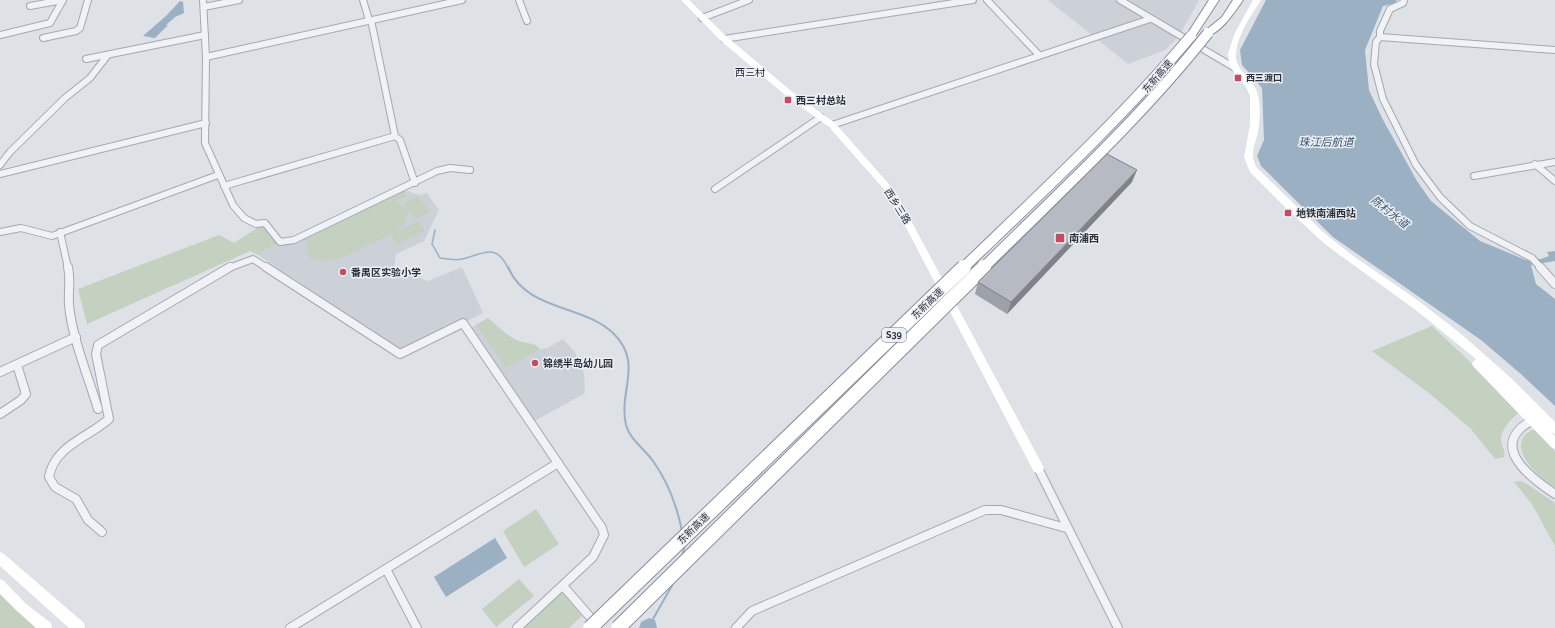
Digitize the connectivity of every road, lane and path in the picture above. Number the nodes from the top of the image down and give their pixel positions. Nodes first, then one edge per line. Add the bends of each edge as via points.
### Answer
1 (63, 0) edge
2 (88, 0) edge
3 (239, 0) edge
4 (363, 0) edge
5 (428, 0) edge
6 (462, 0) edge
7 (519, 0) edge
8 (685, 0) edge
9 (731, 0) edge
10 (749, 0) edge
11 (973, 0) edge
12 (987, 0) edge
13 (1120, 0) edge
14 (1206, 0) edge
15 (1214, 0) edge
16 (1227, 0) edge
17 (1238, 0) edge
18 (1257, 0) edge
19 (1404, 0) edge
20 (204, 3) edge
21 (736, 4) junction
22 (30, 6) dead end
23 (430, 7) junction
24 (702, 18) junction
25 (1150, 19) junction
26 (370, 20) junction
27 (527, 21) dead end
28 (1208, 33) junction
29 (0, 35) edge
30 (205, 35) junction
31 (1191, 36) junction
32 (1380, 37) junction
33 (43, 38) dead end
34 (724, 39) junction
35 (1555, 50) edge
36 (1039, 55) junction
37 (107, 56) junction
38 (206, 57) junction
39 (86, 59) dead end
40 (1235, 68) junction
41 (822, 117) junction
42 (206, 123) junction
43 (832, 125) junction
44 (395, 136) junction
45 (1555, 162) edge
46 (1535, 164) junction
47 (0, 165) edge
48 (470, 170) dead end
49 (0, 174) edge
50 (218, 174) junction
51 (1474, 176) dead end
52 (1555, 181) edge
53 (415, 183) junction
54 (224, 186) junction
55 (714, 189) dead end
56 (0, 232) edge
57 (60, 232) junction
58 (1555, 284) edge
59 (1420, 307) junction
60 (76, 337) junction
61 (17, 365) junction
62 (0, 372) edge
63 (98, 409) dead end
64 (0, 414) edge
65 (1533, 420) junction
66 (1555, 429) edge
67 (1555, 444) edge
68 (558, 463) junction
69 (1038, 468) joint
70 (1555, 494) edge
71 (1066, 528) junction
72 (102, 532) dead end
73 (0, 558) edge
74 (386, 569) junction
75 (0, 585) edge
76 (563, 586) junction
77 (46, 628) edge
78 (79, 628) edge
79 (290, 628) edge
80 (417, 628) edge
81 (517, 628) edge
82 (590, 628) edge
83 (600, 628) edge
84 (618, 628) edge
85 (736, 628) edge
86 (1118, 628) edge

1 - 22 street
1 - 29 street via 57,6 50,23
2 - 33 street via 80,28
3 - 20 street
4 - 26 street
5 - 23 street
6 - 23 street
7 - 27 street
8 - 24 street, 西乡三路
9 - 21 street
10 - 21 street
11 - 34 street
12 - 36 street
13 - 25 street
14 - 31 highway
15 - 31 highway, 东新高速 / S39
16 - 28 highway, 东新高速 / S39
17 - 28 highway via 1224,19
18 - 40 street via 1233,46
19 - 32 street via 1390,9 1380,31
20 - 30 street
21 - 24 street
23 - 26 street
24 - 34 street, 西乡三路
25 - 36 street
25 - 40 street
26 - 38 street
26 - 44 street
28 - 84 highway, 东新高速 / S39, bridge via 1179,70 1109,144
30 - 37 street
30 - 38 street
31 - 82 highway, 东新高速 / S39, bridge via 1144,92 1097,139
32 - 35 street
32 - 58 street via 1376,42 1374,64 1378,87 1416,165 1440,197 1470,226 1532,258
34 - 41 street, 西乡三路
36 - 43 street
37 - 39 street
37 - 47 street via 90,78 39,123
38 - 42 street
40 - 59 street via 1254,94 1254,129 1248,155 1254,171 1324,238
41 - 43 street, 西乡三路
41 - 55 street
42 - 49 street
42 - 50 street via 205,142
43 - 69 street, 西乡三路 via 892,193
44 - 53 street via 400,140
44 - 54 street
45 - 46 street
46 - 51 street
46 - 52 street
48 - 53 street via 450,168 437,171
50 - 54 street
50 - 57 street
53 - 54 street via 294,240 280,242 265,223 256,224 244,218 233,205
56 - 57 street via 21,228 52,236
57 - 60 street via 71,280 69,304
59 - 65 street
59 - 66 street via 1487,364
60 - 61 street
60 - 63 street
61 - 62 street
61 - 64 street via 26,394
65 - 67 street
65 - 70 street via 1514,434 1511,441 1513,453 1527,475
68 - 72 street via 462,324 400,354 258,261 249,260 234,265 98,345 96,354 109,419 63,450 55,460 50,477 54,486 73,496 88,520
68 - 74 street
68 - 76 street via 602,528 604,535 593,557
69 - 71 street
71 - 85 street via 1001,510 985,510 752,611
71 - 86 street
73 - 78 street
74 - 79 street
74 - 80 street
75 - 77 street
76 - 81 street
76 - 83 street

